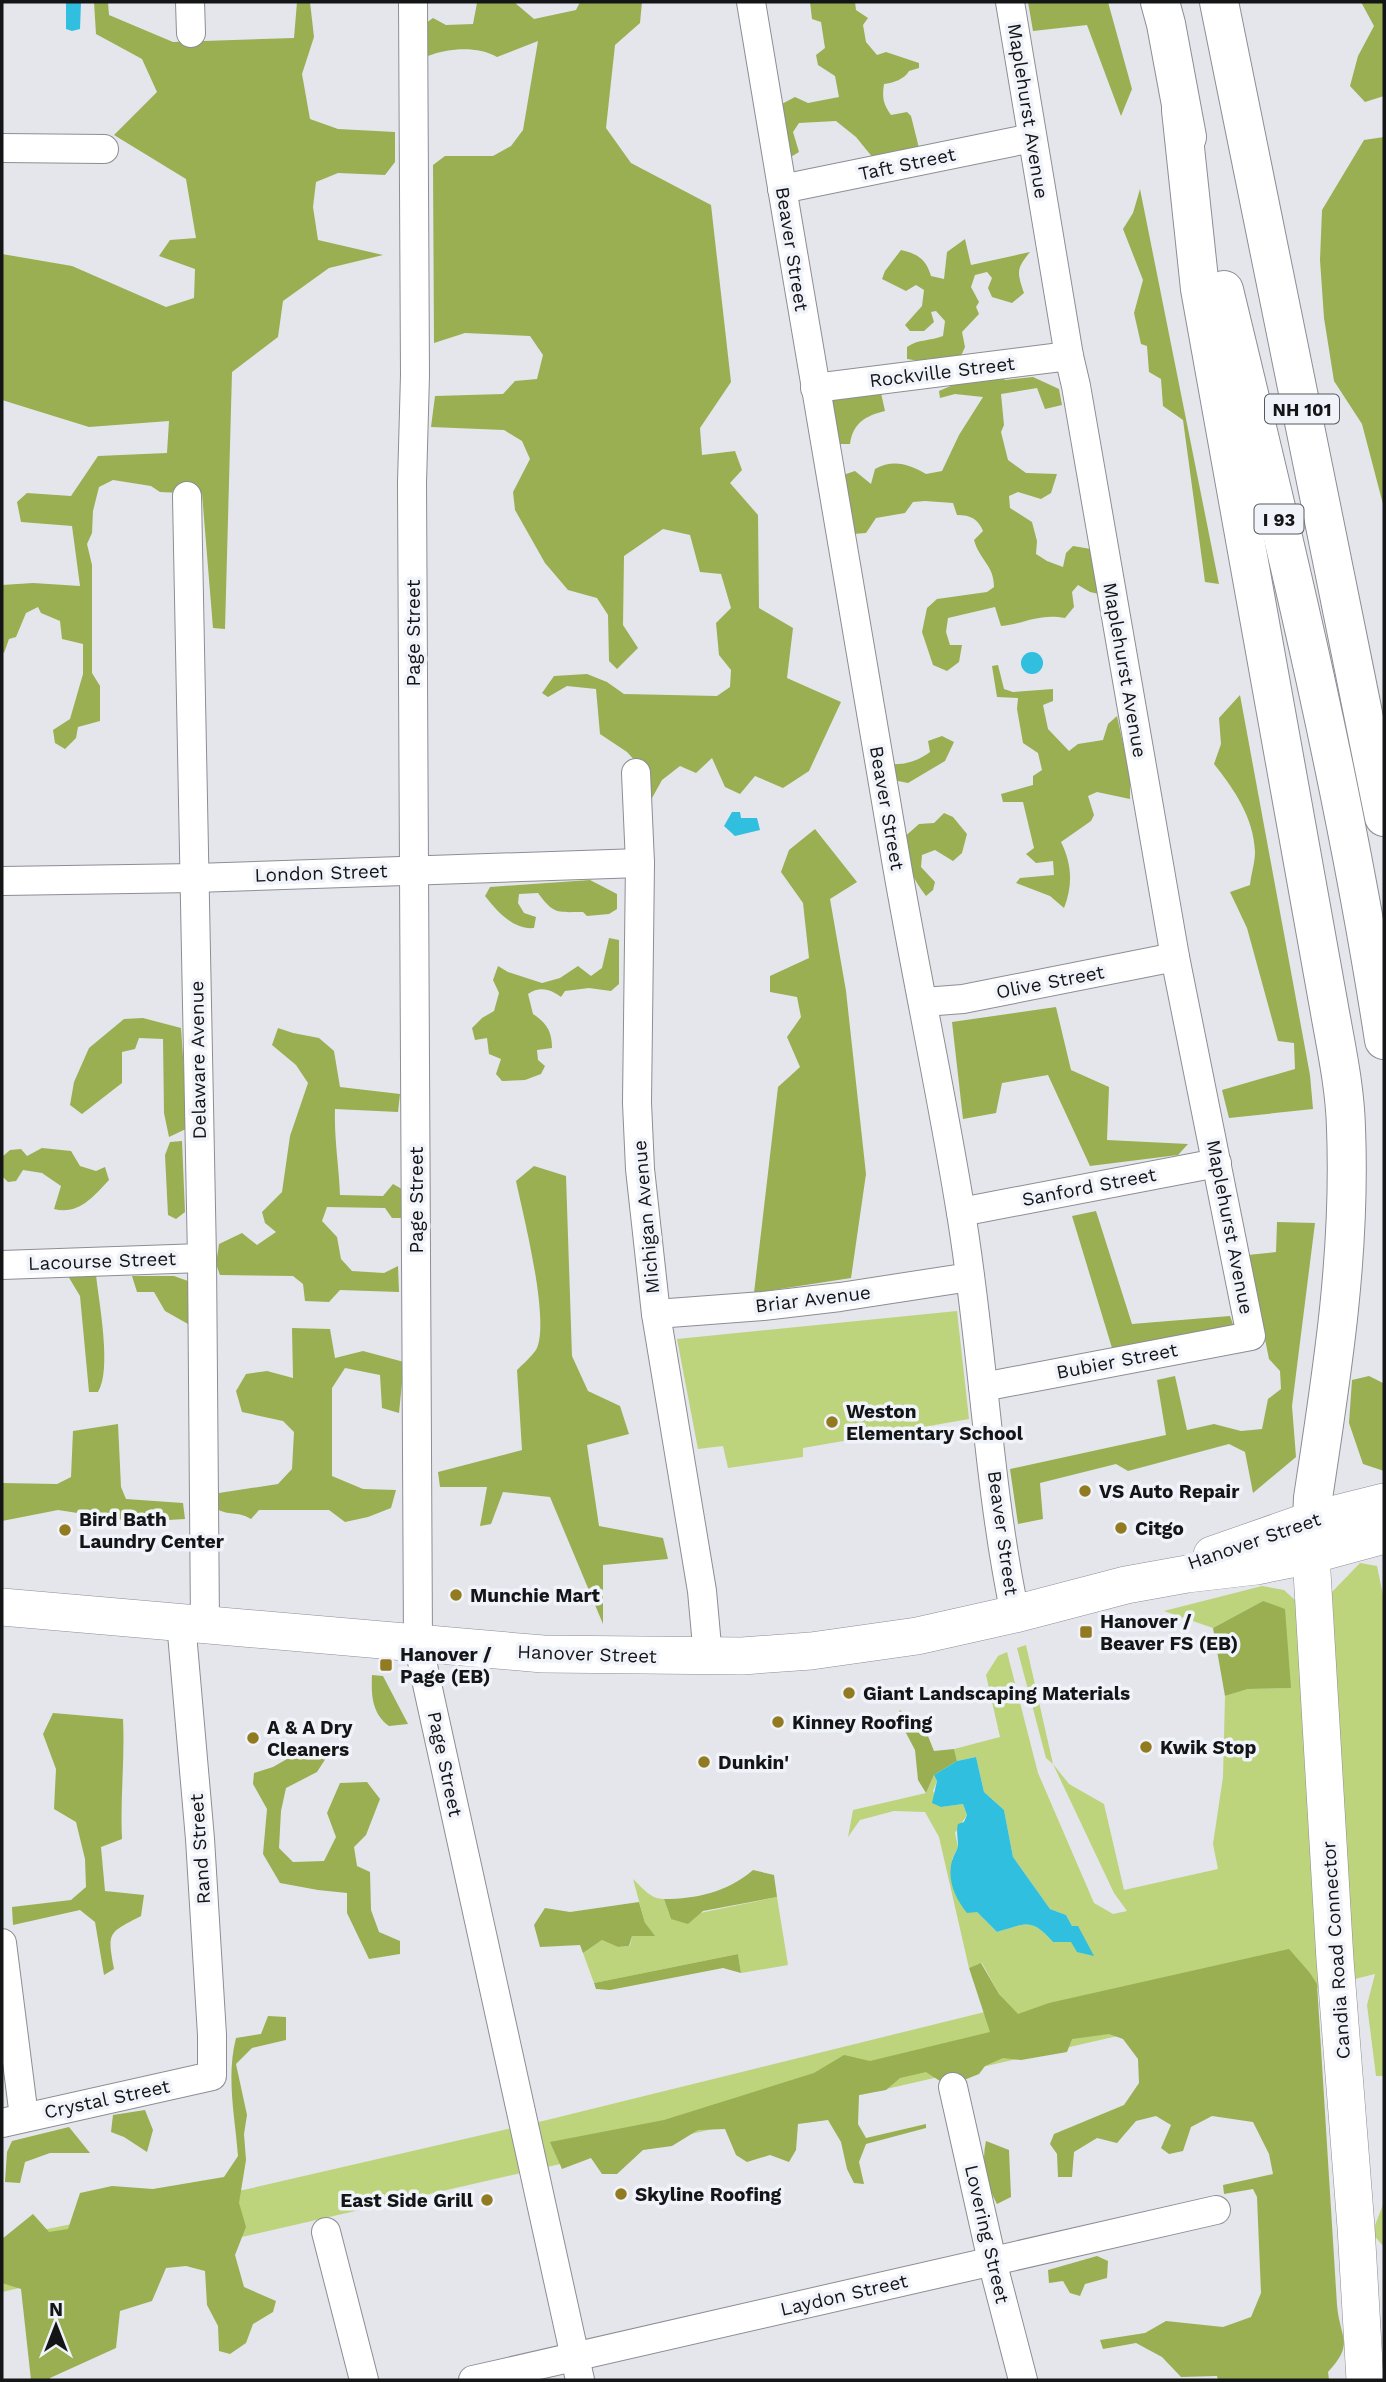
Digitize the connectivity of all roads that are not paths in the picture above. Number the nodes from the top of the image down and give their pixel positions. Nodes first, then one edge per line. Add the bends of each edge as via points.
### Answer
1 (190, 2) edge
2 (413, 2) edge
3 (751, 2) edge
4 (1010, 2) edge
5 (1160, 2) edge
6 (1219, 2) edge
7 (191, 33) dead end
8 (1181, 110) junction
9 (1032, 138) junction
10 (2, 148) edge
11 (104, 149) dead end
12 (782, 190) junction
13 (1069, 356) junction
14 (815, 388) junction
15 (187, 496) dead end
16 (636, 773) dead end
17 (1384, 817) edge
18 (640, 863) junction
19 (415, 870) junction
20 (195, 878) junction
21 (2, 881) edge
22 (1175, 957) junction
23 (924, 1002) junction
24 (1384, 1040) edge
25 (1217, 1163) junction
26 (961, 1212) junction
27 (202, 1258) junction
28 (2, 1265) edge
29 (970, 1277) junction
30 (656, 1314) junction
31 (1251, 1336) joint
32 (983, 1387) junction
33 (1384, 1502) edge
34 (1384, 1535) edge
35 (1312, 1537) junction
36 (2, 1607) edge
37 (1015, 1614) junction
38 (193, 1623) junction
39 (418, 1643) junction
40 (708, 1657) junction
41 (2, 1943) edge
42 (212, 2076) joint
43 (953, 2087) dead end
44 (13, 2120) edge
45 (1216, 2210) dead end
46 (326, 2232) dead end
47 (992, 2261) junction
48 (578, 2369) edge
49 (363, 2380) edge
50 (473, 2380) edge
51 (1023, 2380) edge
52 (1364, 2380) edge

1 - 7 street
2 - 19 street, Page Street
3 - 12 street, Beaver Street
4 - 9 street, Maplehurst Avenue
5 - 8 highway, I 93
6 - 17 highway, NH 101
8 - 24 highway, I 93 via 1311,650
8 - 35 highway via 1200,289 1342,1080 1346,1125 1343,1286 1313,1498
9 - 12 street, Taft Street
9 - 13 street, Maplehurst Avenue
10 - 11 street
12 - 14 street, Beaver Street
13 - 14 street, Rockville Street
13 - 22 street, Maplehurst Avenue
14 - 23 street, Beaver Street
15 - 20 street, Delaware Avenue
16 - 18 street, Michigan Avenue
18 - 19 street, London Street
18 - 30 street, Michigan Avenue via 637,1103
19 - 20 street, London Street
19 - 39 street, Page Street
20 - 21 street, London Street
20 - 27 street, Delaware Avenue
22 - 23 street, Olive Street via 962,999
22 - 25 street, Maplehurst Avenue
23 - 26 street, Beaver Street
25 - 26 street, Sanford Street
25 - 31 street, Maplehurst Avenue
26 - 29 street, Beaver Street
27 - 28 street, Lacourse Street
27 - 38 street, Delaware Avenue
29 - 30 street, Briar Avenue via 840,1297
29 - 32 street, Beaver Street
30 - 40 street, Michigan Avenue via 702,1591
31 - 32 street, Bubier Street
32 - 37 street, Beaver Street
33 - 35 main road, Hanover Street
34 - 35 main road, Hanover Street
35 - 37 main road, Hanover Street
35 - 52 main road, Candia Road Connector
36 - 38 main road, Hanover Street
37 - 40 main road, Hanover Street via 879,1643
38 - 39 main road, Hanover Street
38 - 42 street, Rand Street
39 - 40 main road, Hanover Street via 543,1654
39 - 48 street, Page Street
41 - 44 street
42 - 44 street, Crystal Street
43 - 47 street, Lovering Street
45 - 47 street, Laydon Street
46 - 49 street
47 - 48 street, Laydon Street
47 - 51 street, Lovering Street
48 - 50 street, Laydon Street

